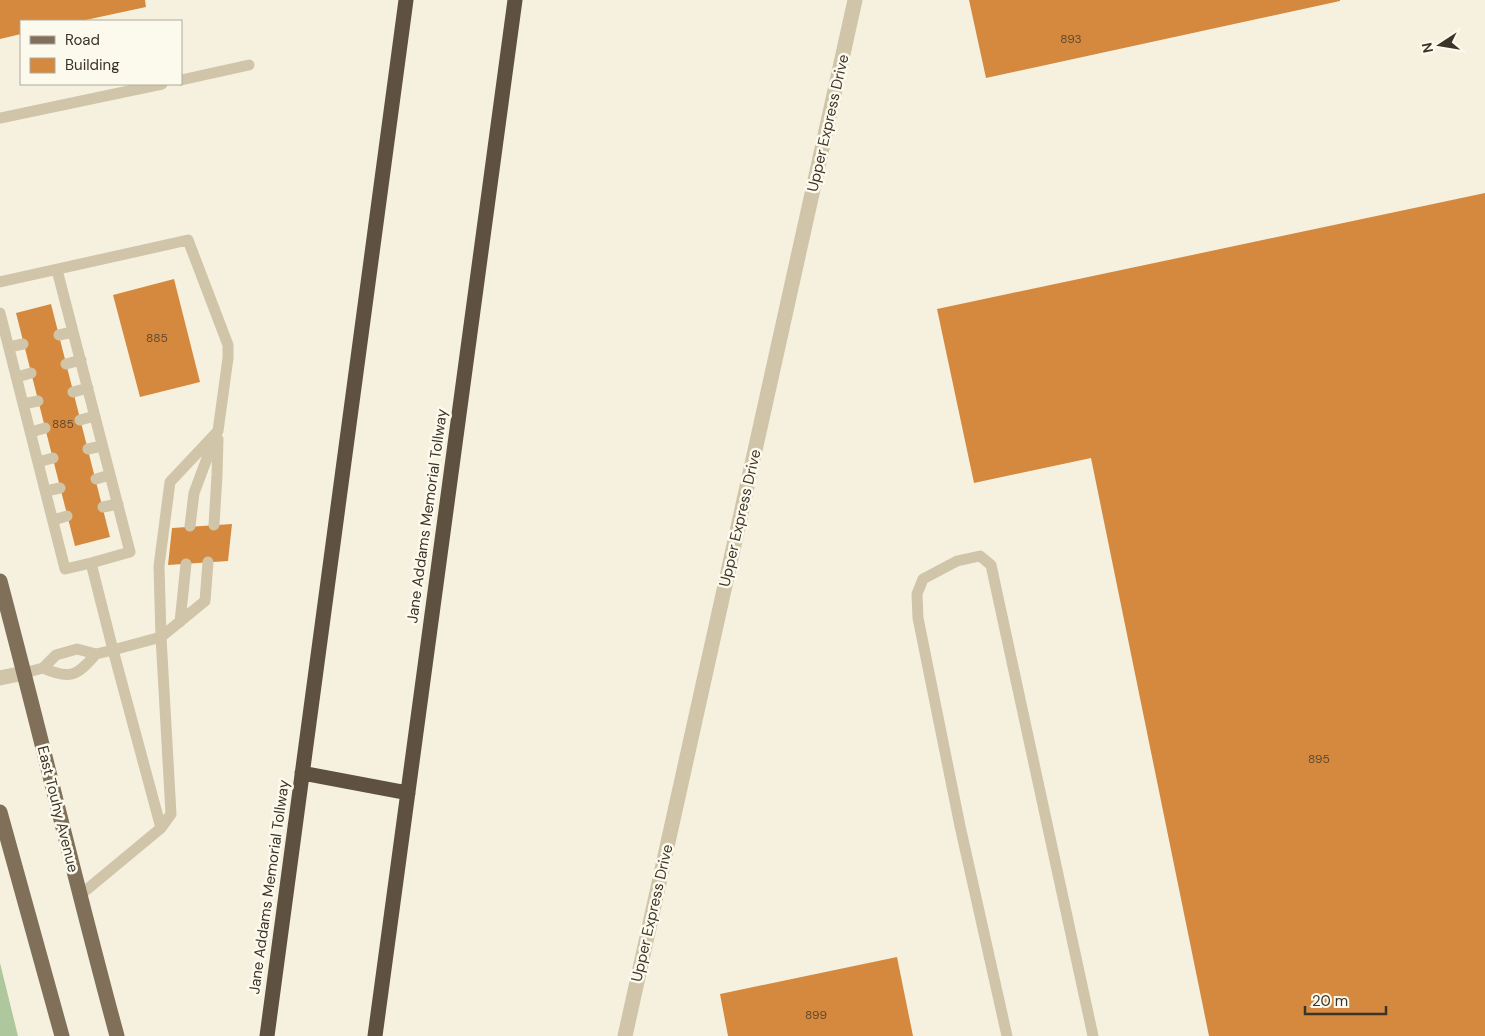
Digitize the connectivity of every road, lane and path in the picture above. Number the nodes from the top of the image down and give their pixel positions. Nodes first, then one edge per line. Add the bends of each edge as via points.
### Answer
1 (406, 0) edge
2 (515, 0) edge
3 (855, 0) edge
4 (248, 66) dead end
5 (182, 80) edge
6 (157, 85) edge
7 (0, 118) edge
8 (57, 270) junction
9 (0, 282) edge
10 (0, 313) edge
11 (73, 332) junction
12 (59, 335) dead end
13 (23, 344) dead end
14 (9, 347) junction
15 (81, 360) junction
16 (66, 364) dead end
17 (31, 373) dead end
18 (17, 377) junction
19 (88, 388) junction
20 (73, 392) dead end
21 (38, 401) dead end
22 (23, 404) junction
23 (95, 416) junction
24 (80, 420) dead end
25 (45, 428) dead end
26 (218, 431) junction
27 (31, 432) junction
28 (102, 446) junction
29 (88, 449) dead end
30 (53, 458) dead end
31 (38, 462) junction
32 (110, 475) junction
33 (96, 478) dead end
34 (60, 488) dead end
35 (46, 491) junction
36 (118, 504) junction
37 (103, 507) dead end
38 (67, 516) dead end
39 (53, 520) junction
40 (214, 525) dead end
41 (190, 526) dead end
42 (208, 562) dead end
43 (91, 563) junction
44 (186, 564) dead end
45 (0, 581) edge
46 (180, 622) junction
47 (161, 637) junction
48 (113, 650) junction
49 (96, 654) junction
50 (43, 668) junction
51 (24, 673) junction
52 (0, 678) edge
53 (302, 773) junction
54 (408, 793) junction
55 (0, 812) edge
56 (161, 828) junction
57 (79, 896) junction
58 (62, 1036) edge
59 (117, 1036) edge
60 (267, 1036) edge
61 (375, 1036) edge
62 (625, 1036) edge
63 (1007, 1036) edge
64 (1093, 1036) edge

1 - 53 highway, Jane Addams Memorial Tollway
2 - 54 highway, Jane Addams Memorial Tollway
3 - 62 street, Upper Express Drive
4 - 5 lane
6 - 7 lane
8 - 9 lane
8 - 11 lane
8 - 26 lane via 188,240 228,344
10 - 14 lane
11 - 12 lane
11 - 15 lane
13 - 14 lane
14 - 18 lane
15 - 16 lane
15 - 19 lane
17 - 18 lane
18 - 22 lane
19 - 20 lane
19 - 23 lane
21 - 22 lane
22 - 27 lane
23 - 24 lane
23 - 28 lane
25 - 27 lane
26 - 40 lane
26 - 41 lane via 194,493
26 - 47 lane via 170,482 159,566
27 - 31 lane
28 - 29 lane
28 - 32 lane
30 - 31 lane
31 - 35 lane
32 - 33 lane
32 - 36 lane
34 - 35 lane
35 - 39 lane
36 - 37 lane
36 - 43 lane via 130,552
38 - 39 lane
39 - 43 lane via 65,569
42 - 46 lane via 205,601
43 - 48 lane
44 - 46 lane
45 - 51 main road, East Touhy Avenue
46 - 47 lane
47 - 48 lane
47 - 56 lane via 171,814
48 - 49 lane
48 - 56 lane
49 - 50 lane via 77,649 56,655
49 - 50 lane via 82,670 61,676
50 - 51 lane
51 - 52 street
51 - 57 main road, East Touhy Avenue
53 - 54 highway
53 - 60 highway, Jane Addams Memorial Tollway
54 - 61 highway, Jane Addams Memorial Tollway
55 - 58 main road
56 - 57 lane
57 - 59 main road, East Touhy Avenue
63 - 64 lane via 918,618 918,594 923,579 957,560 980,556 991,565

